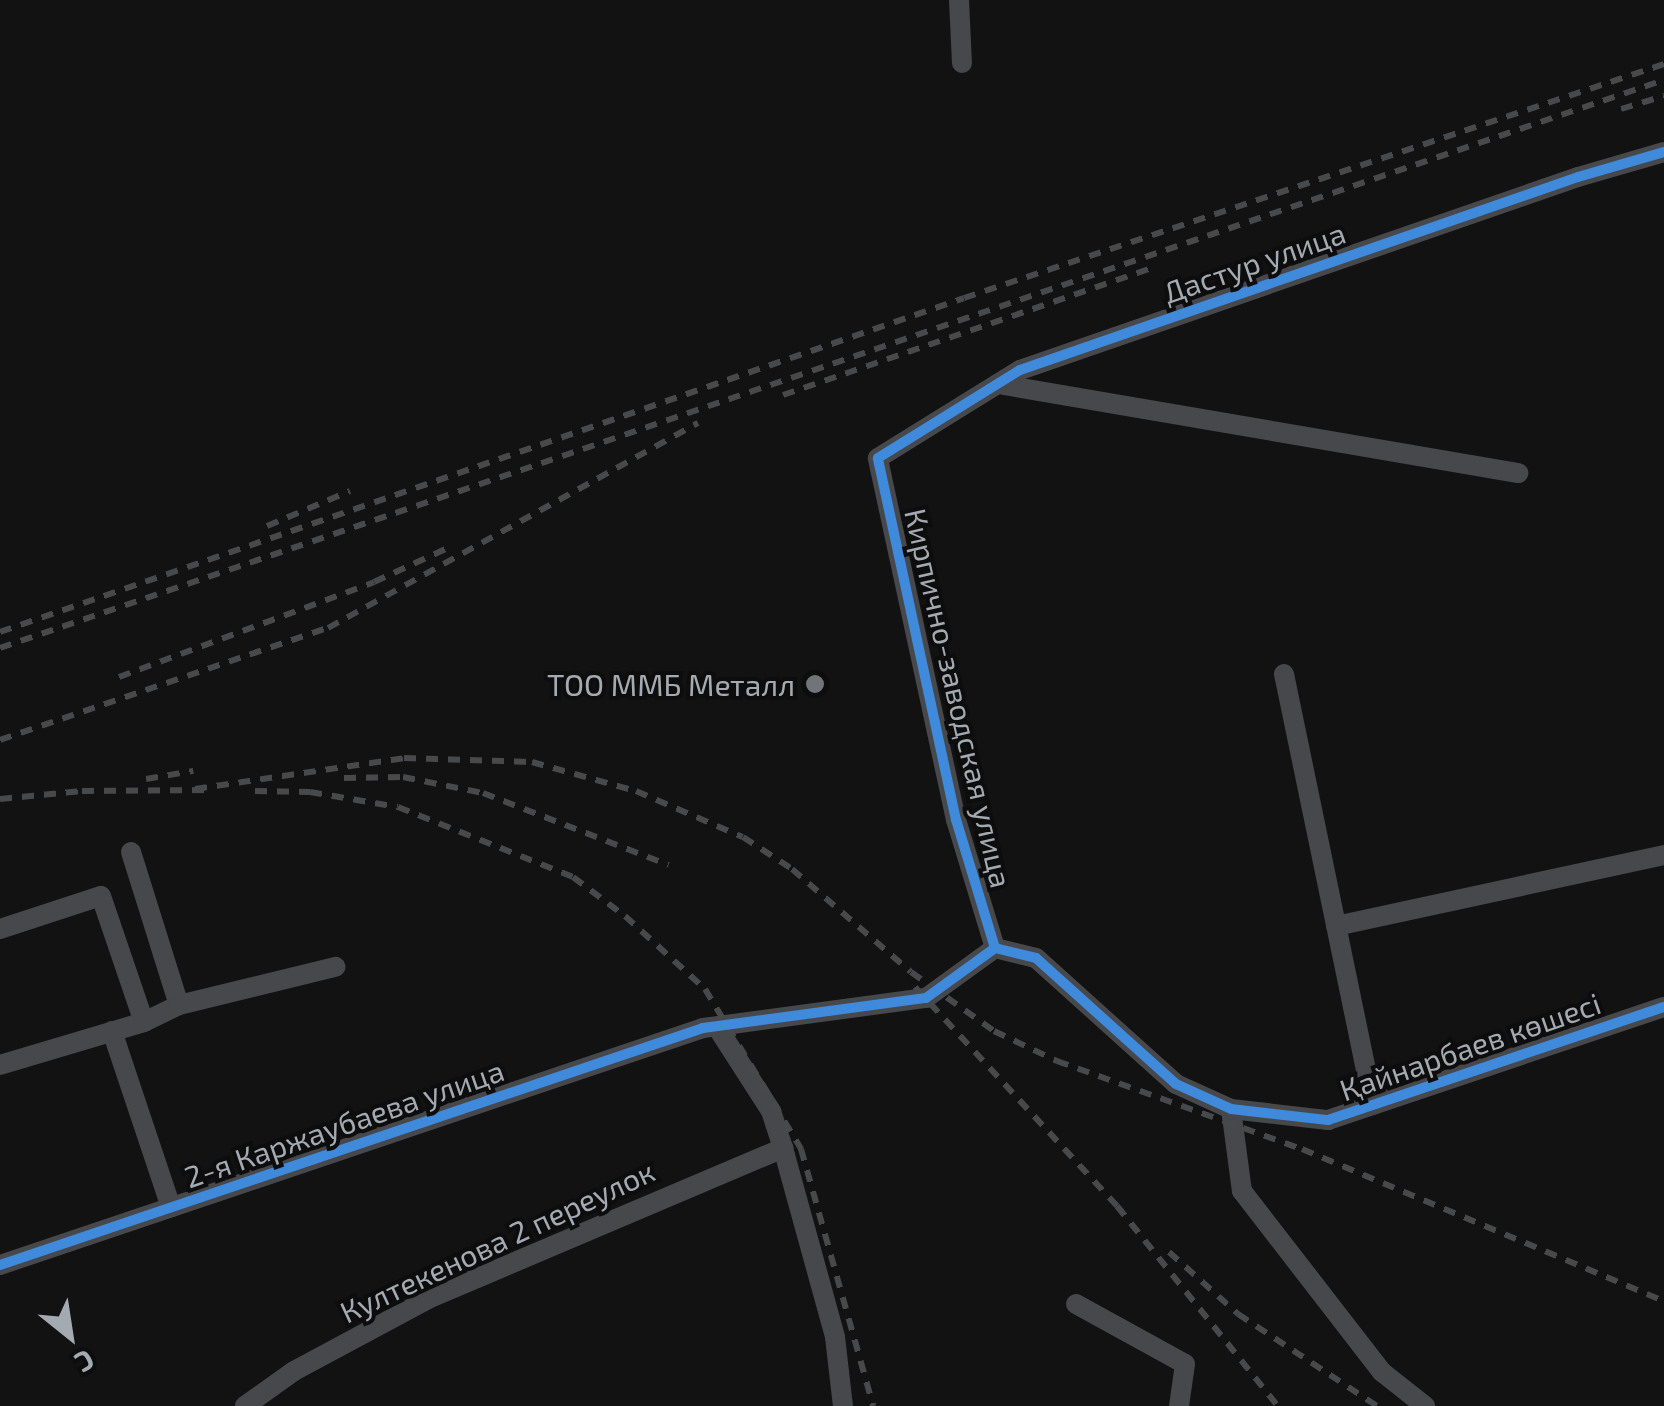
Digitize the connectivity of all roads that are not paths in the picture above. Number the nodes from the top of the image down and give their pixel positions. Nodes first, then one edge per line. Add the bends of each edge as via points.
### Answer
1 (959, 0) edge
2 (962, 63) dead end
3 (1664, 152) edge
4 (998, 384) junction
5 (878, 458) joint
6 (1518, 472) dead end
7 (1284, 674) dead end
8 (131, 852) dead end
9 (1664, 855) edge
10 (1336, 926) junction
11 (0, 929) edge
12 (995, 948) junction
13 (335, 967) dead end
14 (179, 1005) junction
15 (1664, 1007) edge
16 (144, 1022) junction
17 (710, 1028) junction
18 (112, 1031) junction
19 (0, 1066) edge
20 (1373, 1105) junction
21 (1231, 1109) junction
22 (783, 1148) junction
23 (171, 1208) junction
24 (0, 1265) edge
25 (1076, 1304) dead end
26 (245, 1406) edge
27 (843, 1406) edge
28 (1178, 1406) edge
29 (1425, 1406) edge

1 - 2 street
3 - 4 street, Дастур улица via 1039,363
4 - 5 street, Дастур улица
4 - 6 street
5 - 12 street, Кирпично-заводская улица via 956,820
7 - 10 street
8 - 14 street
9 - 10 street
10 - 20 street
11 - 16 street via 101,896
12 - 17 street via 926,998
12 - 21 street, Қайнарбаев көшесі via 1036,958 1176,1084
13 - 14 street
14 - 16 street
15 - 20 street, Қайнарбаев көшесі
16 - 18 street
17 - 22 street via 770,1111
17 - 23 street, 2-я Каржаубаева улица
18 - 19 street
18 - 23 street
20 - 21 street, Қайнарбаев көшесі via 1328,1120
21 - 29 street via 1242,1191 1382,1372
22 - 26 street, Култекенова 2 переулок via 430,1298 294,1370
22 - 27 street via 835,1337
23 - 24 street, 2-я Каржаубаева улица
25 - 28 street via 1185,1364

